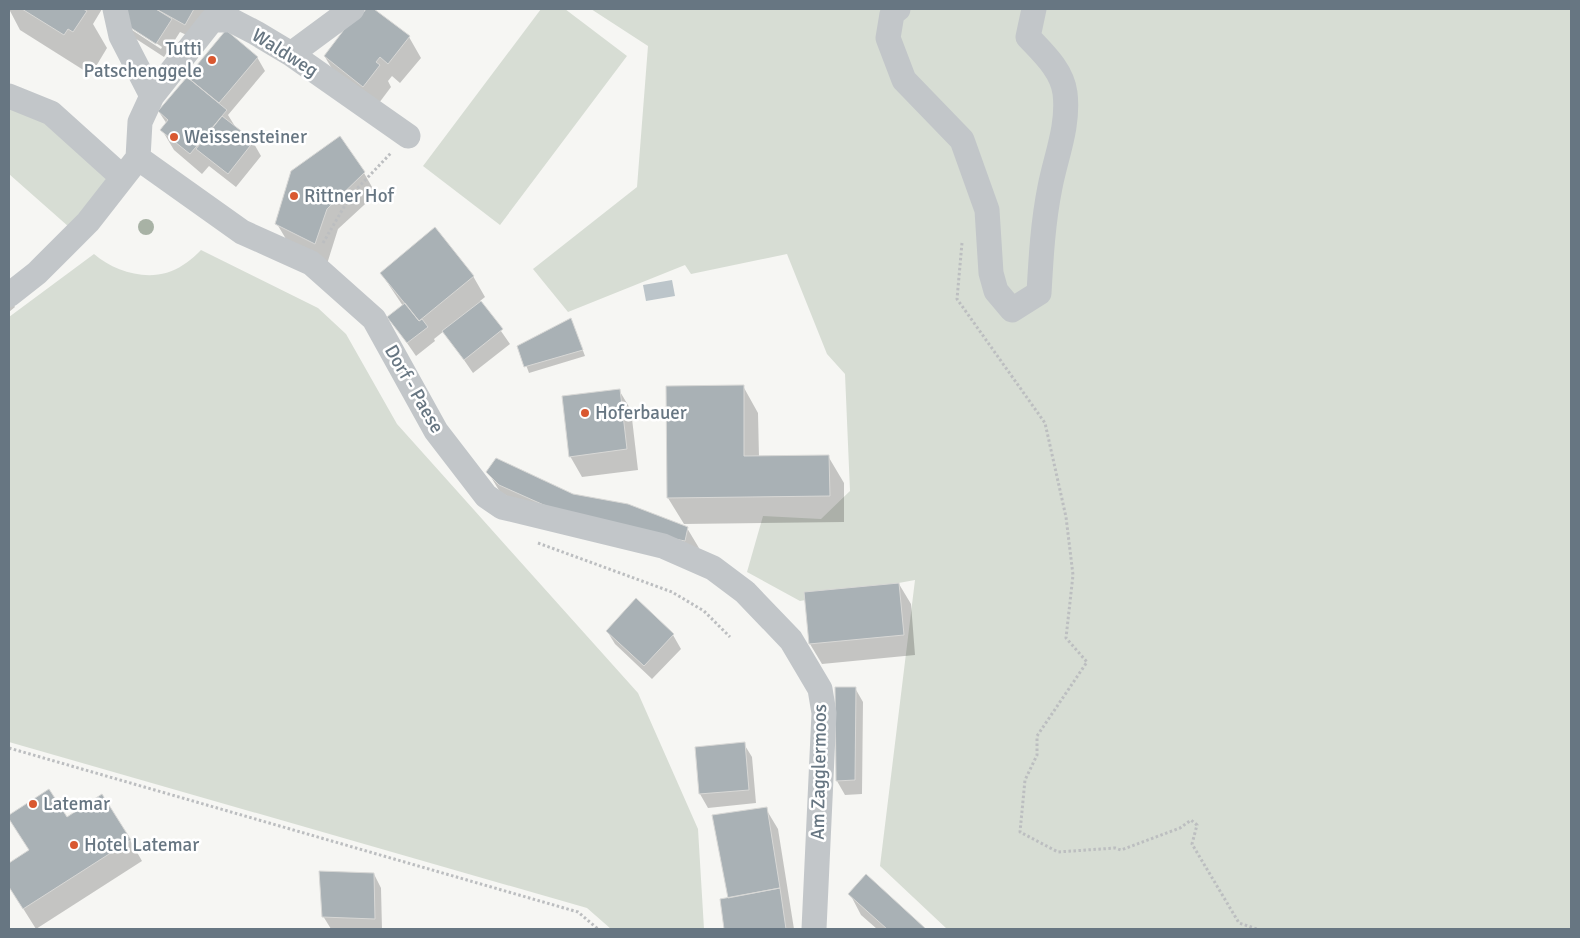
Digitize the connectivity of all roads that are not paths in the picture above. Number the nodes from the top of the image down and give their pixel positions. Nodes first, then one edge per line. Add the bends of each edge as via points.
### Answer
1 (115, 9) edge
2 (352, 9) edge
3 (898, 9) edge
4 (1034, 9) edge
5 (291, 54) junction
6 (9, 96) edge
7 (152, 96) junction
8 (408, 136) road end
9 (138, 158) junction
10 (122, 177) junction
11 (9, 295) edge
12 (713, 568) joint
13 (814, 929) edge

1 - 7 street via 121,36
2 - 5 street
3 - 4 street via 892,14 888,38 894,55 904,80 962,140 987,210 991,273 996,290 1012,310 1040,293 1041,246 1050,187 1065,126 1065,92 1052,62 1028,37
5 - 7 street, Waldweg via 231,20 212,20
5 - 8 street, Waldweg
6 - 10 street via 51,113
7 - 9 street via 140,122
9 - 10 street
9 - 12 street, Dorf - Paese via 242,232 311,263 374,320 436,431 486,496 502,508 663,546
10 - 11 street via 88,222 37,273
12 - 13 street, Am Zagglermoos via 745,592 791,640 820,689 824,714

